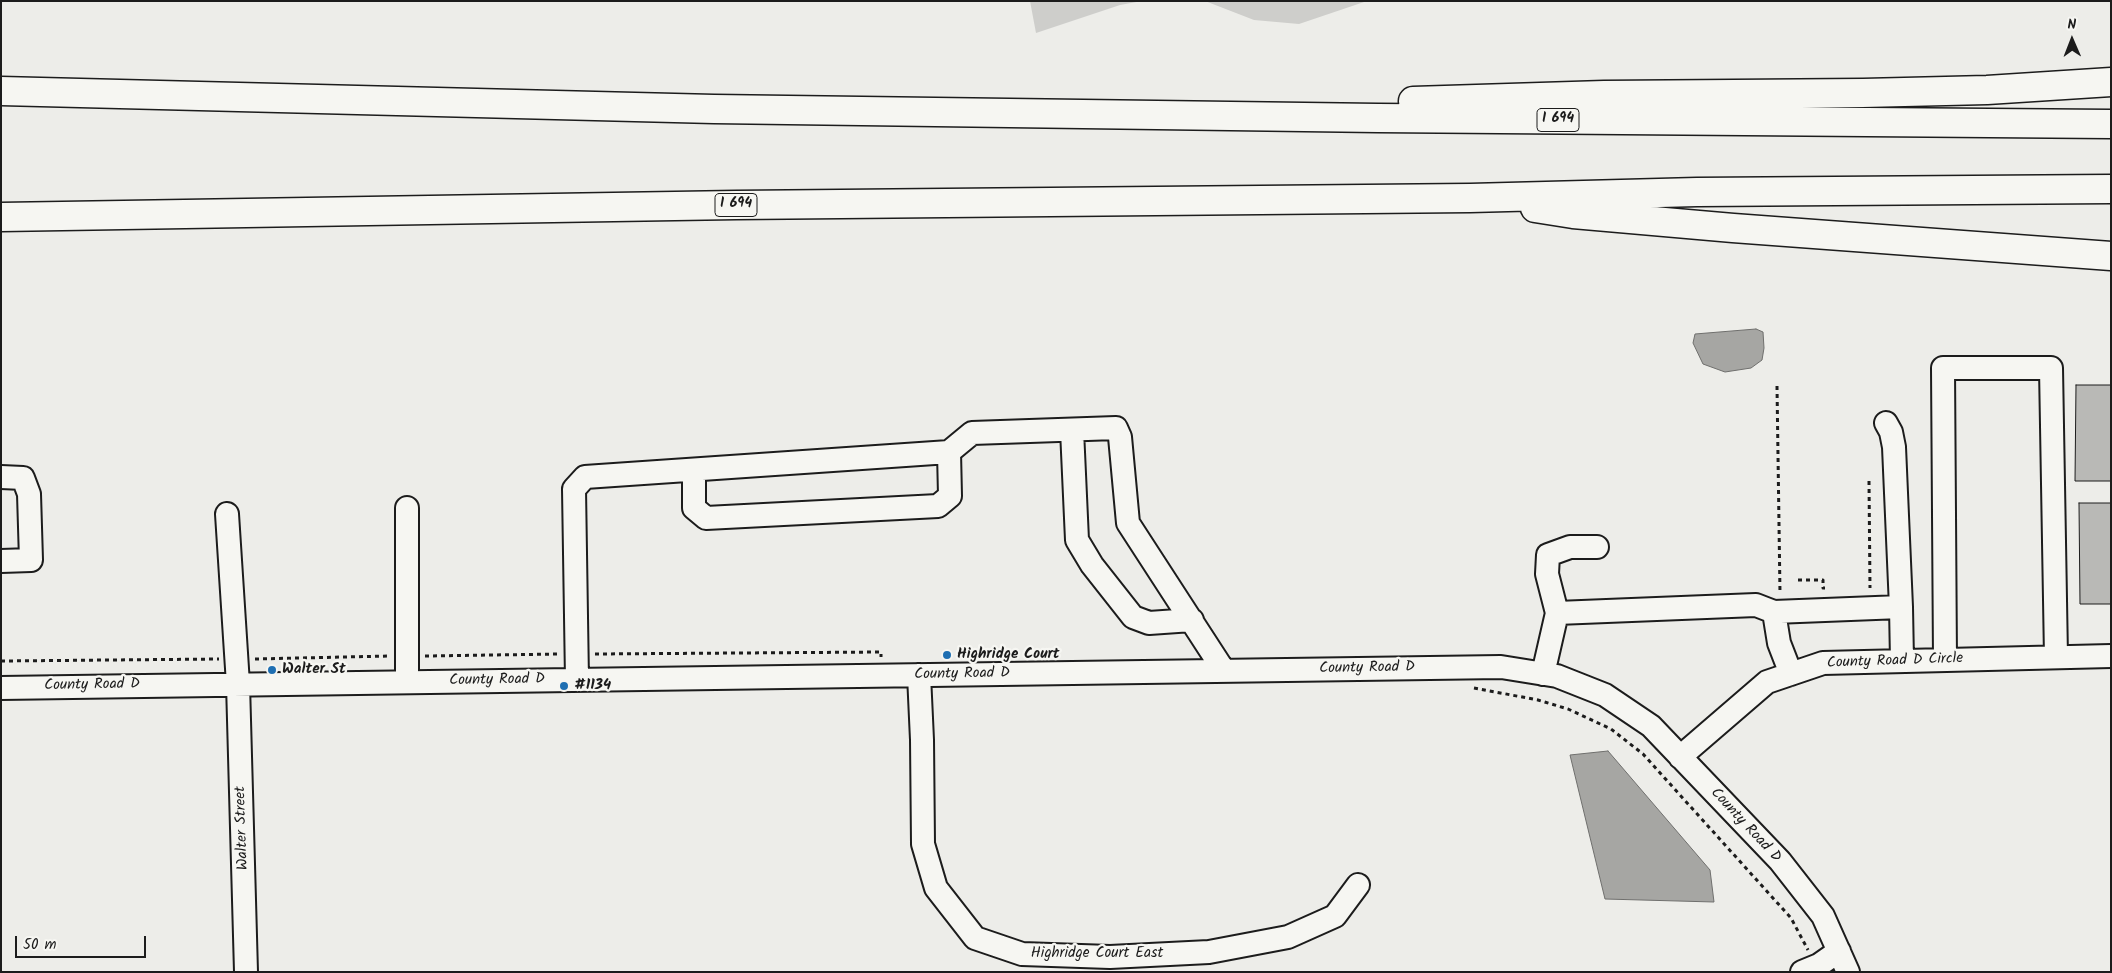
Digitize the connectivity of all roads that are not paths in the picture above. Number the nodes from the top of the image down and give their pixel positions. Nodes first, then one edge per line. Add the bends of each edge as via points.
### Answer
1 (2111, 82) edge
2 (1, 91) edge
3 (1004, 113) junction
4 (2111, 124) edge
5 (2111, 189) edge
6 (1470, 198) junction
7 (1, 217) edge
8 (2111, 256) edge
9 (1886, 424) dead end
10 (1072, 430) junction
11 (949, 452) junction
12 (694, 470) junction
13 (1, 477) edge
14 (407, 508) dead end
15 (227, 514) dead end
16 (1597, 547) dead end
17 (1, 562) edge
18 (1901, 608) junction
19 (1777, 612) junction
20 (1557, 613) junction
21 (1192, 620) junction
22 (2111, 656) edge
23 (2056, 657) junction
24 (1945, 660) junction
25 (1902, 661) junction
26 (1224, 671) junction
27 (1543, 674) junction
28 (1791, 674) junction
29 (919, 675) junction
30 (576, 680) junction
31 (407, 682) junction
32 (238, 684) junction
33 (1, 688) edge
34 (1680, 757) junction
35 (1358, 885) dead end
36 (1838, 951) junction
37 (1808, 969) edge
38 (246, 972) edge
39 (1848, 972) edge

1 - 3 highway via 1986,90 1604,95
2 - 3 highway, I 694
3 - 4 highway, I 694
5 - 6 highway, I 694 via 1697,192
6 - 7 highway, I 694
6 - 8 highway via 1573,214
9 - 18 street via 1894,447
10 - 11 street via 972,433
10 - 21 street via 1116,428 1120,437 1128,523
10 - 21 street via 1077,540 1087,556 1133,617 1149,623
11 - 12 street
11 - 12 street via 950,496 938,506 706,518 694,508
12 - 30 street via 585,477 574,489
13 - 17 street via 23,478 29,494 31,560
14 - 31 street
15 - 32 street, Walter Street
16 - 20 street via 1570,547 1548,555 1547,574
18 - 19 street
18 - 25 street
19 - 20 street via 1756,605
19 - 28 street via 1779,643
20 - 27 street
21 - 26 street
22 - 23 street, County Road D Circle
23 - 24 street, County Road D Circle
23 - 24 street via 2051,368 1943,368
24 - 25 street, County Road D Circle
25 - 28 street, County Road D Circle via 1822,663
26 - 27 street, County Road D via 1501,667
26 - 29 street, County Road D
27 - 34 street, County Road D via 1557,676 1605,695 1650,726
28 - 34 street, County Road D Circle via 1767,682
29 - 30 street, County Road D
29 - 35 street, Highridge Court East via 923,844 936,888 975,938 1022,954 1110,957 1209,952 1288,938 1334,916
30 - 31 street, County Road D
31 - 32 street, County Road D
32 - 33 street, County Road D
32 - 38 street, Walter Street
34 - 36 street, County Road D via 1780,861 1823,916
36 - 37 street
36 - 39 street, County Road D

